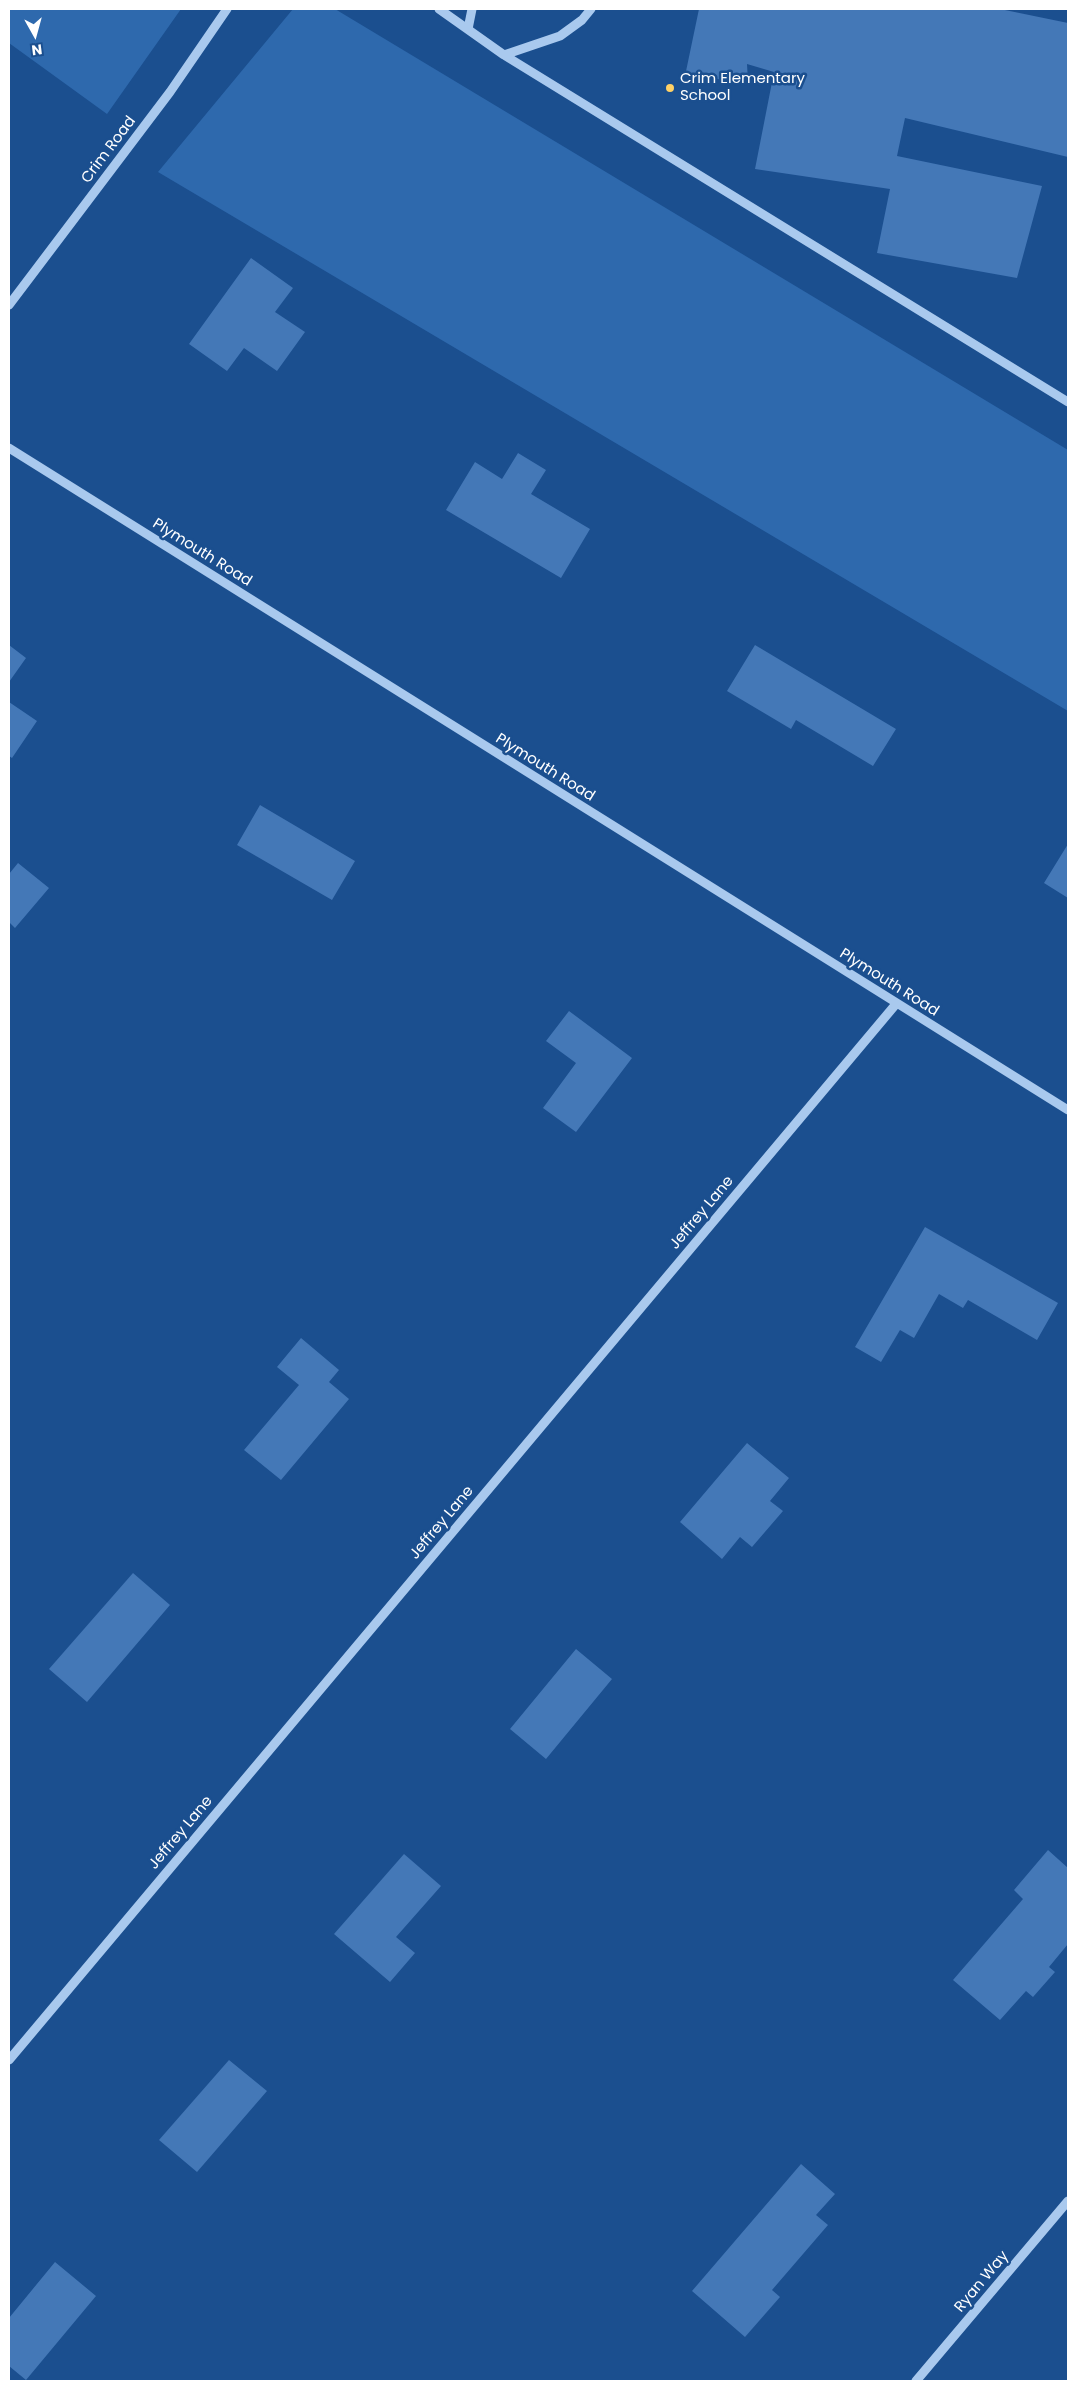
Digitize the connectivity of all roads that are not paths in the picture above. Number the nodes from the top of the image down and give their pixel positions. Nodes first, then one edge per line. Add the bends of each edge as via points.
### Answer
1 (227, 9) edge
2 (439, 9) edge
3 (472, 9) edge
4 (592, 9) edge
5 (468, 29) junction
6 (504, 55) junction
7 (9, 304) edge
8 (1068, 402) edge
9 (9, 448) edge
10 (896, 1004) junction
11 (1068, 1110) edge
12 (9, 2060) edge
13 (1068, 2201) edge
14 (916, 2381) edge

1 - 7 street, Crim Road via 170,92
2 - 5 street
3 - 5 street
4 - 6 street via 560,36
5 - 6 street
6 - 8 street
9 - 10 street, Plymouth Road
10 - 11 street, Plymouth Road
10 - 12 street, Jeffrey Lane
13 - 14 street, Ryan Way

